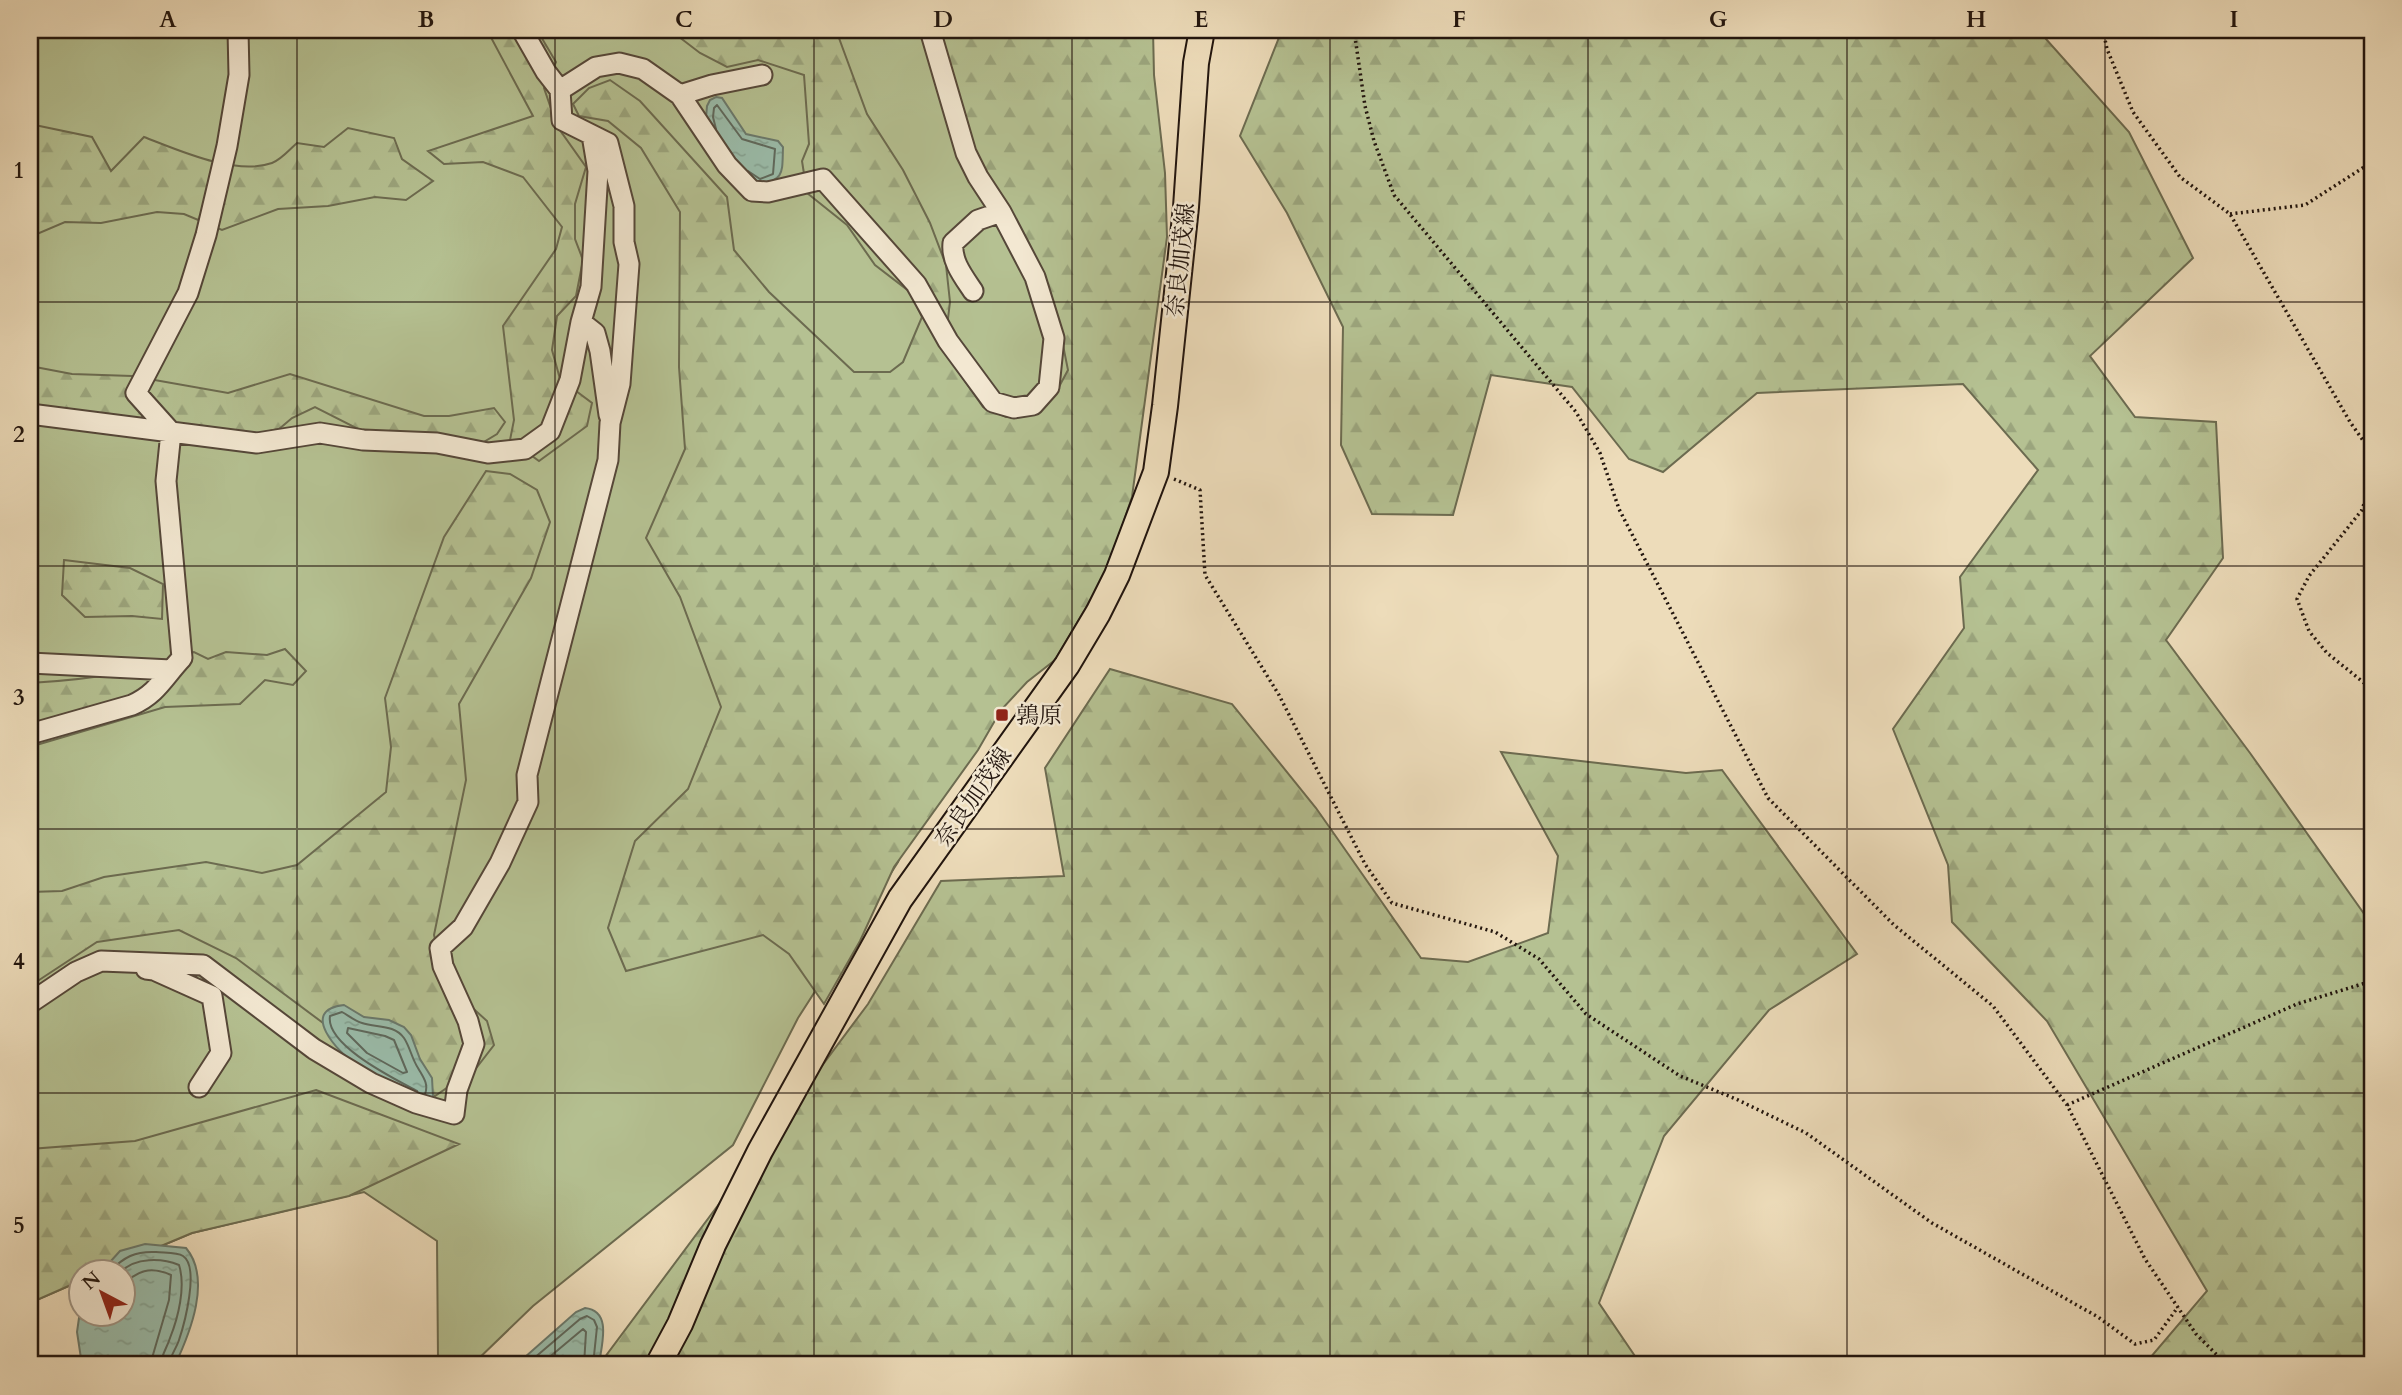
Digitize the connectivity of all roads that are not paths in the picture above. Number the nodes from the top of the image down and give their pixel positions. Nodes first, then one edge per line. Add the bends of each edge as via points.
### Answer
1 (238, 30) edge
2 (522, 30) edge
3 (930, 30) edge
4 (1202, 30) edge
5 (762, 75) dead end
6 (560, 90) junction
7 (680, 95) junction
8 (592, 135) junction
9 (1001, 212) junction
10 (624, 242) junction
11 (592, 270) junction
12 (973, 291) dead end
13 (581, 322) junction
14 (30, 414) edge
15 (610, 423) junction
16 (171, 432) junction
17 (30, 663) edge
18 (171, 670) junction
19 (30, 734) edge
20 (30, 1003) edge
21 (30, 1011) edge
22 (199, 1087) dead end
23 (658, 1365) edge

1 - 16 lane via 239,75 228,146 206,235 188,293 136,393
2 - 6 lane
3 - 9 lane via 967,153
4 - 23 main road, 奈良加茂線 via 1156,472 1121,564 1067,665 900,899 760,1151
5 - 7 lane
6 - 7 lane via 596,67 619,63 643,69
6 - 8 lane via 562,120
7 - 9 lane via 727,165 752,191 768,192 823,179 916,284 948,341 993,402 1014,408 1033,405 1049,387 1054,338 1035,277
8 - 10 lane via 608,143 624,205
8 - 11 lane via 598,172
9 - 12 lane via 978,220 953,243 959,270
10 - 11 lane
10 - 15 lane via 629,264 627,314 620,384
11 - 13 lane
13 - 15 lane via 595,332
13 - 16 lane via 570,380 550,431 524,449 488,453 437,443 320,433 257,443
14 - 16 lane
15 - 20 lane via 608,460 527,775 528,802 483,896 463,927 440,948 474,1044 457,1090 454,1114 371,1083 314,1049 203,965 101,961 76,971
16 - 18 lane via 166,481 182,658
17 - 18 lane
18 - 19 lane via 158,689 132,705
21 - 22 lane via 92,972 126,967 154,970 189,985 212,996 221,1053

